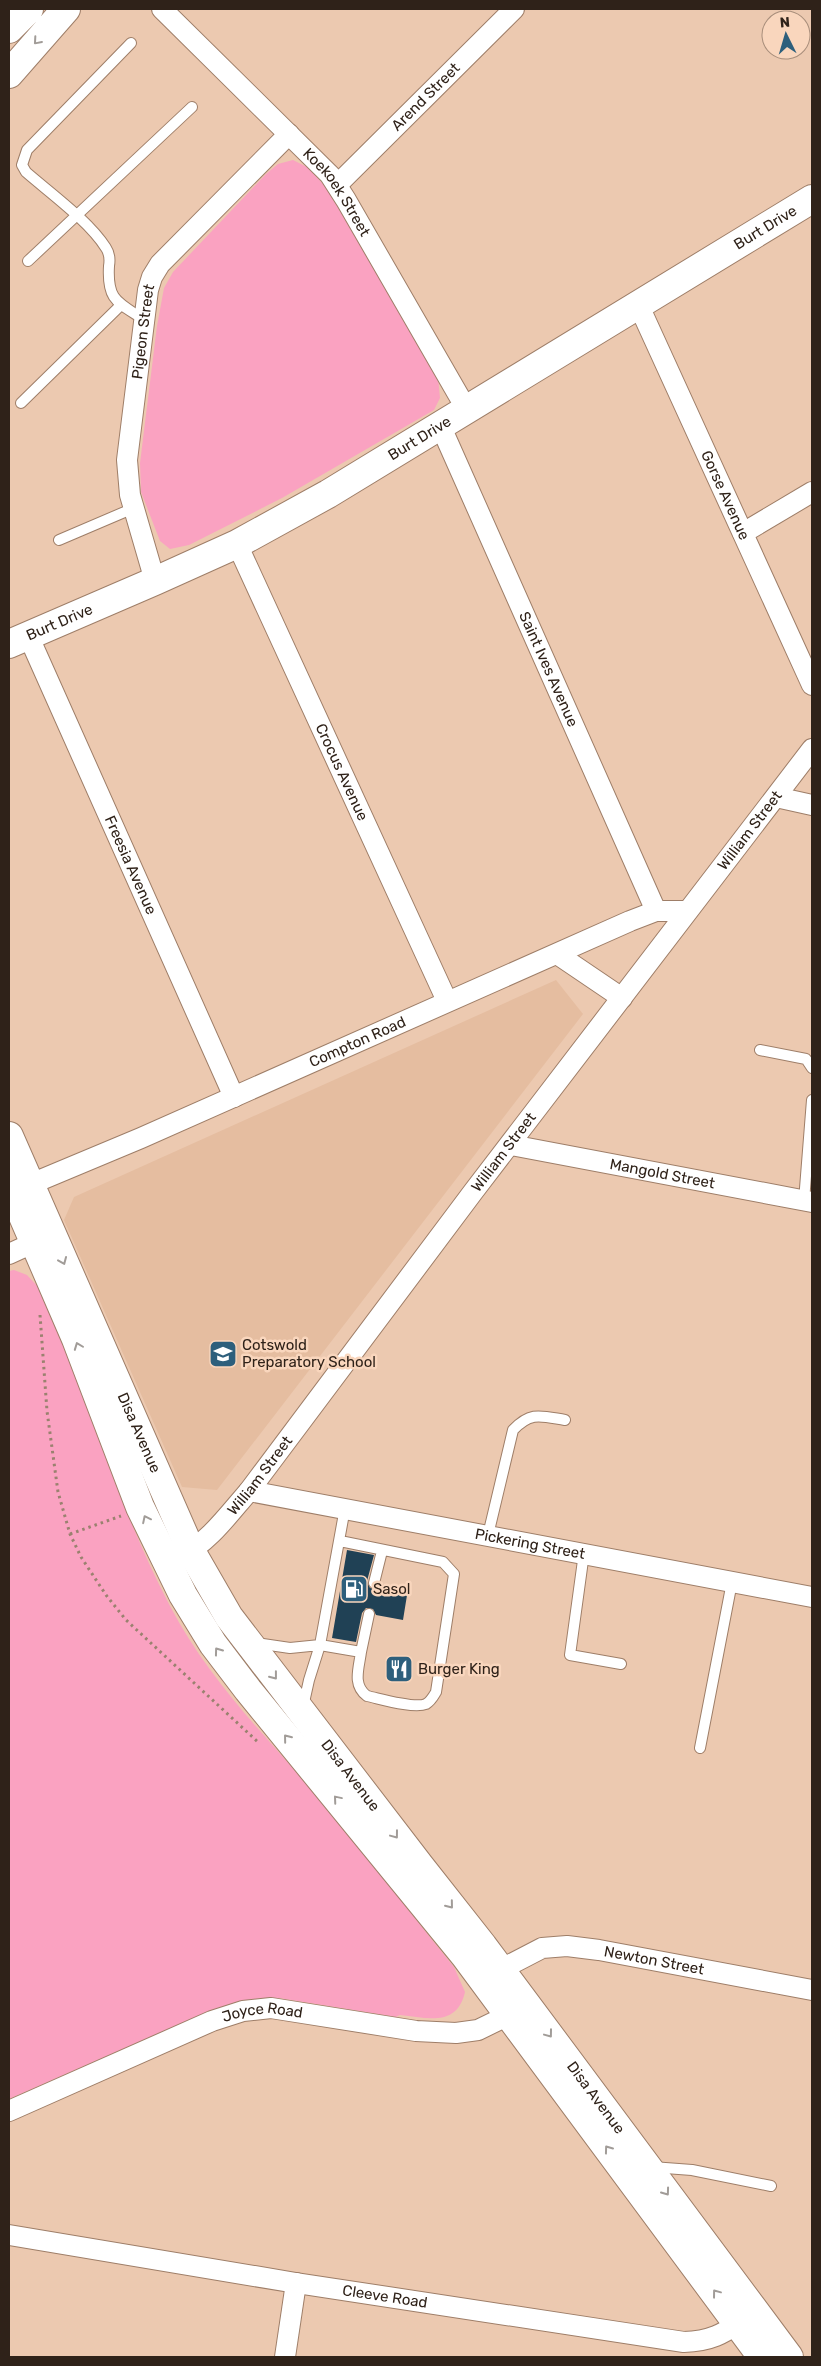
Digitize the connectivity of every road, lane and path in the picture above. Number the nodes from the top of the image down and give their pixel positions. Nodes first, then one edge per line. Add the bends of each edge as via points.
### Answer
1 (29, 9) edge
2 (66, 9) edge
3 (162, 9) edge
4 (514, 9) edge
5 (9, 29) edge
6 (131, 44) dead end
7 (9, 74) edge
8 (192, 107) dead end
9 (289, 134) junction
10 (337, 185) junction
11 (812, 198) edge
12 (77, 216) junction
13 (28, 261) dead end
14 (121, 305) junction
15 (639, 306) junction
16 (143, 318) junction
17 (21, 403) dead end
18 (467, 410) junction
19 (441, 427) junction
20 (812, 492) edge
21 (134, 508) junction
22 (743, 533) junction
23 (59, 540) dead end
24 (236, 544) junction
25 (155, 581) junction
26 (18, 640) edge
27 (812, 685) edge
28 (812, 748) edge
29 (776, 797) junction
30 (812, 805) edge
31 (656, 911) junction
32 (687, 912) junction
33 (557, 954) junction
34 (622, 998) junction
35 (447, 1001) junction
36 (760, 1050) dead end
37 (812, 1068) edge
38 (234, 1097) junction
39 (812, 1100) edge
40 (9, 1136) edge
41 (511, 1145) junction
42 (17, 1187) edge
43 (808, 1202) edge
44 (42, 1239) junction
45 (9, 1254) edge
46 (39, 1310) dead end
47 (565, 1420) dead end
48 (249, 1491) junction
49 (345, 1508) junction
50 (109, 1520) dead end
51 (70, 1534) junction
52 (488, 1535) junction
53 (340, 1541) junction
54 (382, 1550) junction
55 (192, 1551) junction
56 (584, 1553) junction
57 (167, 1563) junction
58 (732, 1582) junction
59 (374, 1583) dead end
60 (812, 1597) edge
61 (369, 1614) dead end
62 (246, 1639) junction
63 (320, 1645) junction
64 (361, 1652) junction
65 (621, 1664) dead end
66 (302, 1712) junction
67 (263, 1746) dead end
68 (700, 1748) dead end
69 (491, 1974) junction
70 (812, 1990) edge
71 (518, 2010) junction
72 (9, 2111) edge
73 (648, 2168) junction
74 (771, 2186) dead end
75 (9, 2235) edge
76 (296, 2283) junction
77 (747, 2318) junction
78 (285, 2357) edge
79 (762, 2357) edge
80 (788, 2357) edge

1 - 5 main road
2 -> 7 main road
3 - 9 street, Koekoek Street
4 - 10 street, Arend Street
6 - 12 lane via 28,150 24,158 22,165 26,172
8 - 12 lane
9 - 10 street, Koekoek Street
9 - 16 street, Pigeon Street via 160,264 152,277
10 - 18 street, Koekoek Street
11 - 15 main road, Burt Drive
12 - 13 lane
12 - 14 lane via 107,250 111,294
14 - 16 lane
14 - 17 lane
15 - 18 main road, Burt Drive
15 - 22 street, Gorse Avenue
16 - 21 street, Pigeon Street via 127,460
18 - 19 main road, Burt Drive
19 - 24 main road, Burt Drive
19 - 31 street, Saint Ives Avenue
20 - 22 street
21 - 23 lane
21 - 25 street, Pigeon Street
22 - 27 street, Gorse Avenue
24 - 25 main road, Burt Drive
24 - 35 street, Crocus Avenue
25 - 26 main road, Burt Drive
26 - 38 street, Freesia Avenue
28 - 29 street, William Street
29 - 30 street
29 - 32 street, William Street
31 - 32 street, Compton Road
31 - 33 street, Compton Road
32 - 34 street, William Street
33 - 34 street
33 - 35 street, Compton Road
34 - 41 street, William Street
35 - 38 street, Compton Road
36 - 37 lane via 806,1059
38 - 42 street, Compton Road
39 - 43 lane
40 - 42 main road, Disa Avenue
41 - 43 street, Mangold Street
41 - 48 street, William Street
42 - 44 main road, Disa Avenue
44 - 45 street
44 -> 55 main road, Disa Avenue
57 -> 44 main road, Disa Avenue via 140,1507
46 - 51 path via 53,1465
47 - 52 lane via 539,1416 523,1419 513,1430
48 - 49 street, Pickering Street
48 - 55 street, William Street
49 - 52 street, Pickering Street
49 - 53 lane
50 - 51 path
51 - 67 path via 93,1578 126,1620
52 - 56 street, Pickering Street
53 - 54 lane
53 - 63 lane
54 - 59 lane
54 - 64 lane via 443,1562 454,1574 436,1692 432,1700 416,1706 367,1696 357,1684
55 - 57 street, William Street
55 - 62 main road, Disa Avenue via 229,1617
56 - 58 street, Pickering Street
56 - 65 lane via 570,1655
69 -> 57 main road, Disa Avenue via 402,1876 228,1664 183,1595
58 - 60 street, Pickering Street
58 - 68 lane
61 - 64 lane
62 - 63 lane via 253,1643 290,1648
62 -> 66 main road, Disa Avenue
63 - 64 lane
63 - 66 lane
66 -> 69 main road, Disa Avenue
69 - 70 street, Newton Street via 542,1948 567,1946
69 - 71 main road, Disa Avenue
71 - 72 street, Joyce Road via 478,2030 456,2033 416,2031 257,2008 212,2021
71 -> 73 main road, Disa Avenue
77 -> 71 main road, Disa Avenue
73 - 74 lane via 692,2170
73 -> 77 main road, Disa Avenue
75 - 76 street, Cleeve Road
76 - 77 street, Cleeve Road via 684,2342 704,2341
76 - 78 street
77 - 79 main road, Disa Avenue
77 - 80 main road, Disa Avenue

